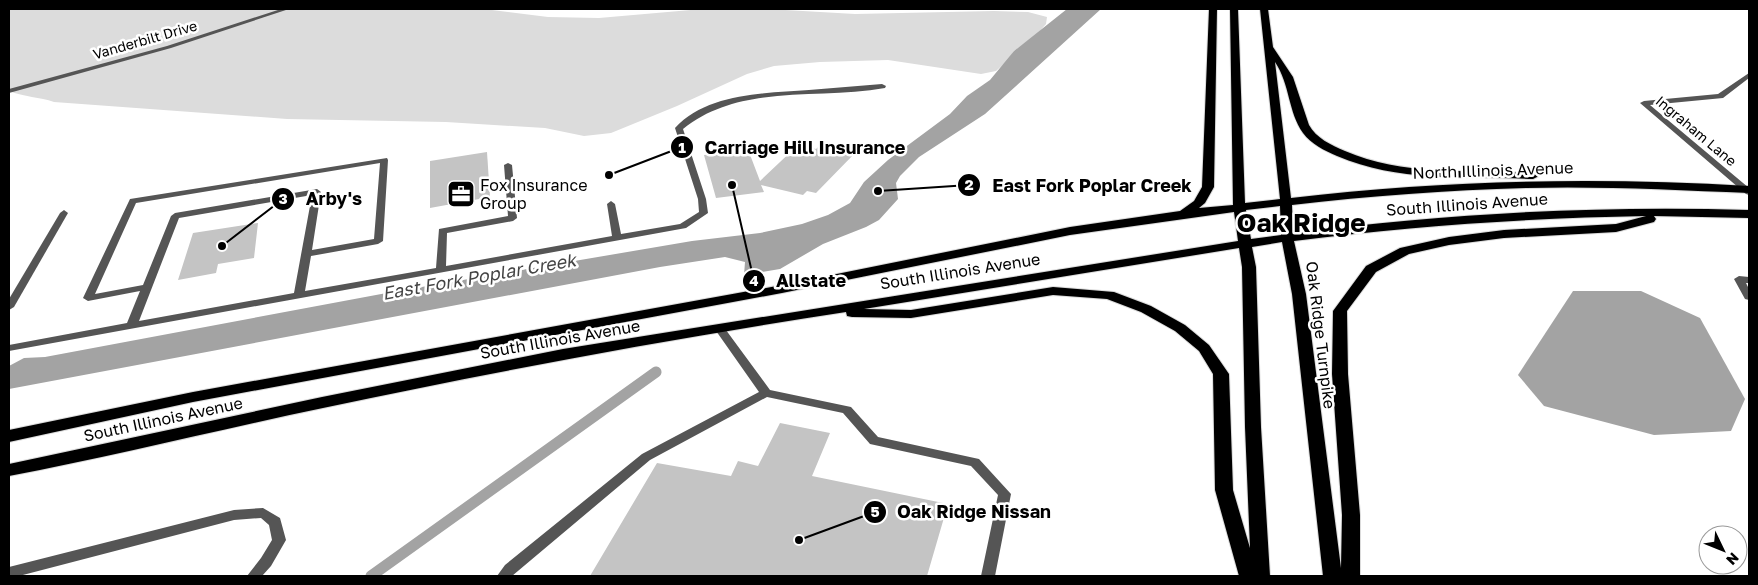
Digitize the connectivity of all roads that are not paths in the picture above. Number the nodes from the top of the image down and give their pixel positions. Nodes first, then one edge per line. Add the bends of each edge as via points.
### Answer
1 (286, 9) edge
2 (1213, 9) edge
3 (1234, 9) edge
4 (1264, 9) edge
5 (1268, 46) junction
6 (1749, 75) edge
7 (882, 86) dead end
8 (9, 91) edge
9 (508, 165) dead end
10 (1618, 184) junction
11 (1748, 190) edge
12 (1286, 202) junction
13 (611, 204) dead end
14 (1239, 207) junction
15 (64, 212) dead end
16 (1183, 214) junction
17 (1672, 214) junction
18 (1749, 214) edge
19 (617, 238) junction
20 (1288, 238) junction
21 (1245, 244) junction
22 (306, 254) junction
23 (441, 270) junction
24 (1749, 280) edge
25 (148, 287) junction
26 (299, 296) junction
27 (1749, 298) edge
28 (9, 307) edge
29 (816, 312) junction
30 (132, 325) junction
31 (719, 328) junction
32 (9, 348) edge
33 (766, 393) junction
34 (9, 436) edge
35 (9, 470) edge
36 (9, 573) edge
37 (254, 576) edge
38 (504, 576) edge
39 (988, 576) edge
40 (1249, 576) edge
41 (1261, 576) edge
42 (1333, 576) edge
43 (1351, 576) edge

1 - 8 street, Vanderbilt Drive
2 - 16 highway via 1208,187 1199,204
3 - 14 highway
4 - 5 highway, Oak Ridge Turnpike
5 - 10 highway via 1288,76 1308,132 1325,146 1349,158 1408,173 1505,174
5 - 12 highway, Oak Ridge Turnpike
6 - 11 street, Ingraham Lane via 1720,96 1644,103
7 - 19 street via 739,99 709,108 688,119 678,128 704,213 682,226
9 - 23 street via 513,218 442,231
10 - 11 highway, North Illinois Avenue
10 - 12 highway, North Illinois Avenue via 1424,188
12 - 14 highway, North Illinois Avenue
12 - 20 highway, Oak Ridge Turnpike
13 - 19 street
14 - 16 highway, South Illinois Avenue
14 - 21 highway
15 - 28 street
16 - 34 highway, South Illinois Avenue via 1070,231 782,289 193,397
17 - 18 highway, South Illinois Avenue
17 - 20 highway, South Illinois Avenue via 1585,214 1445,221
17 - 43 highway via 1616,228 1504,234 1449,241 1405,251 1370,269 1340,311 1340,374 1351,515
19 - 23 street
20 - 21 highway, South Illinois Avenue
20 - 42 highway, Oak Ridge Turnpike via 1299,294
21 - 29 highway, South Illinois Avenue
21 - 41 highway via 1249,267
22 - 25 street via 317,192 175,216
22 - 25 street via 378,241 384,160 133,201 88,298
22 - 26 street
23 - 26 street
24 - 27 street via 1739,280
25 - 30 street
26 - 30 street
29 - 31 highway, South Illinois Avenue
29 - 40 highway via 911,314 1053,291 1109,295 1146,309 1180,328 1204,348 1221,374 1224,490
30 - 32 street
31 - 33 street
31 - 35 highway, South Illinois Avenue via 515,363
33 - 38 street via 646,457
33 - 39 street via 847,410 874,441 975,462 1005,494
36 - 37 street via 234,515 263,513 275,522 278,540

